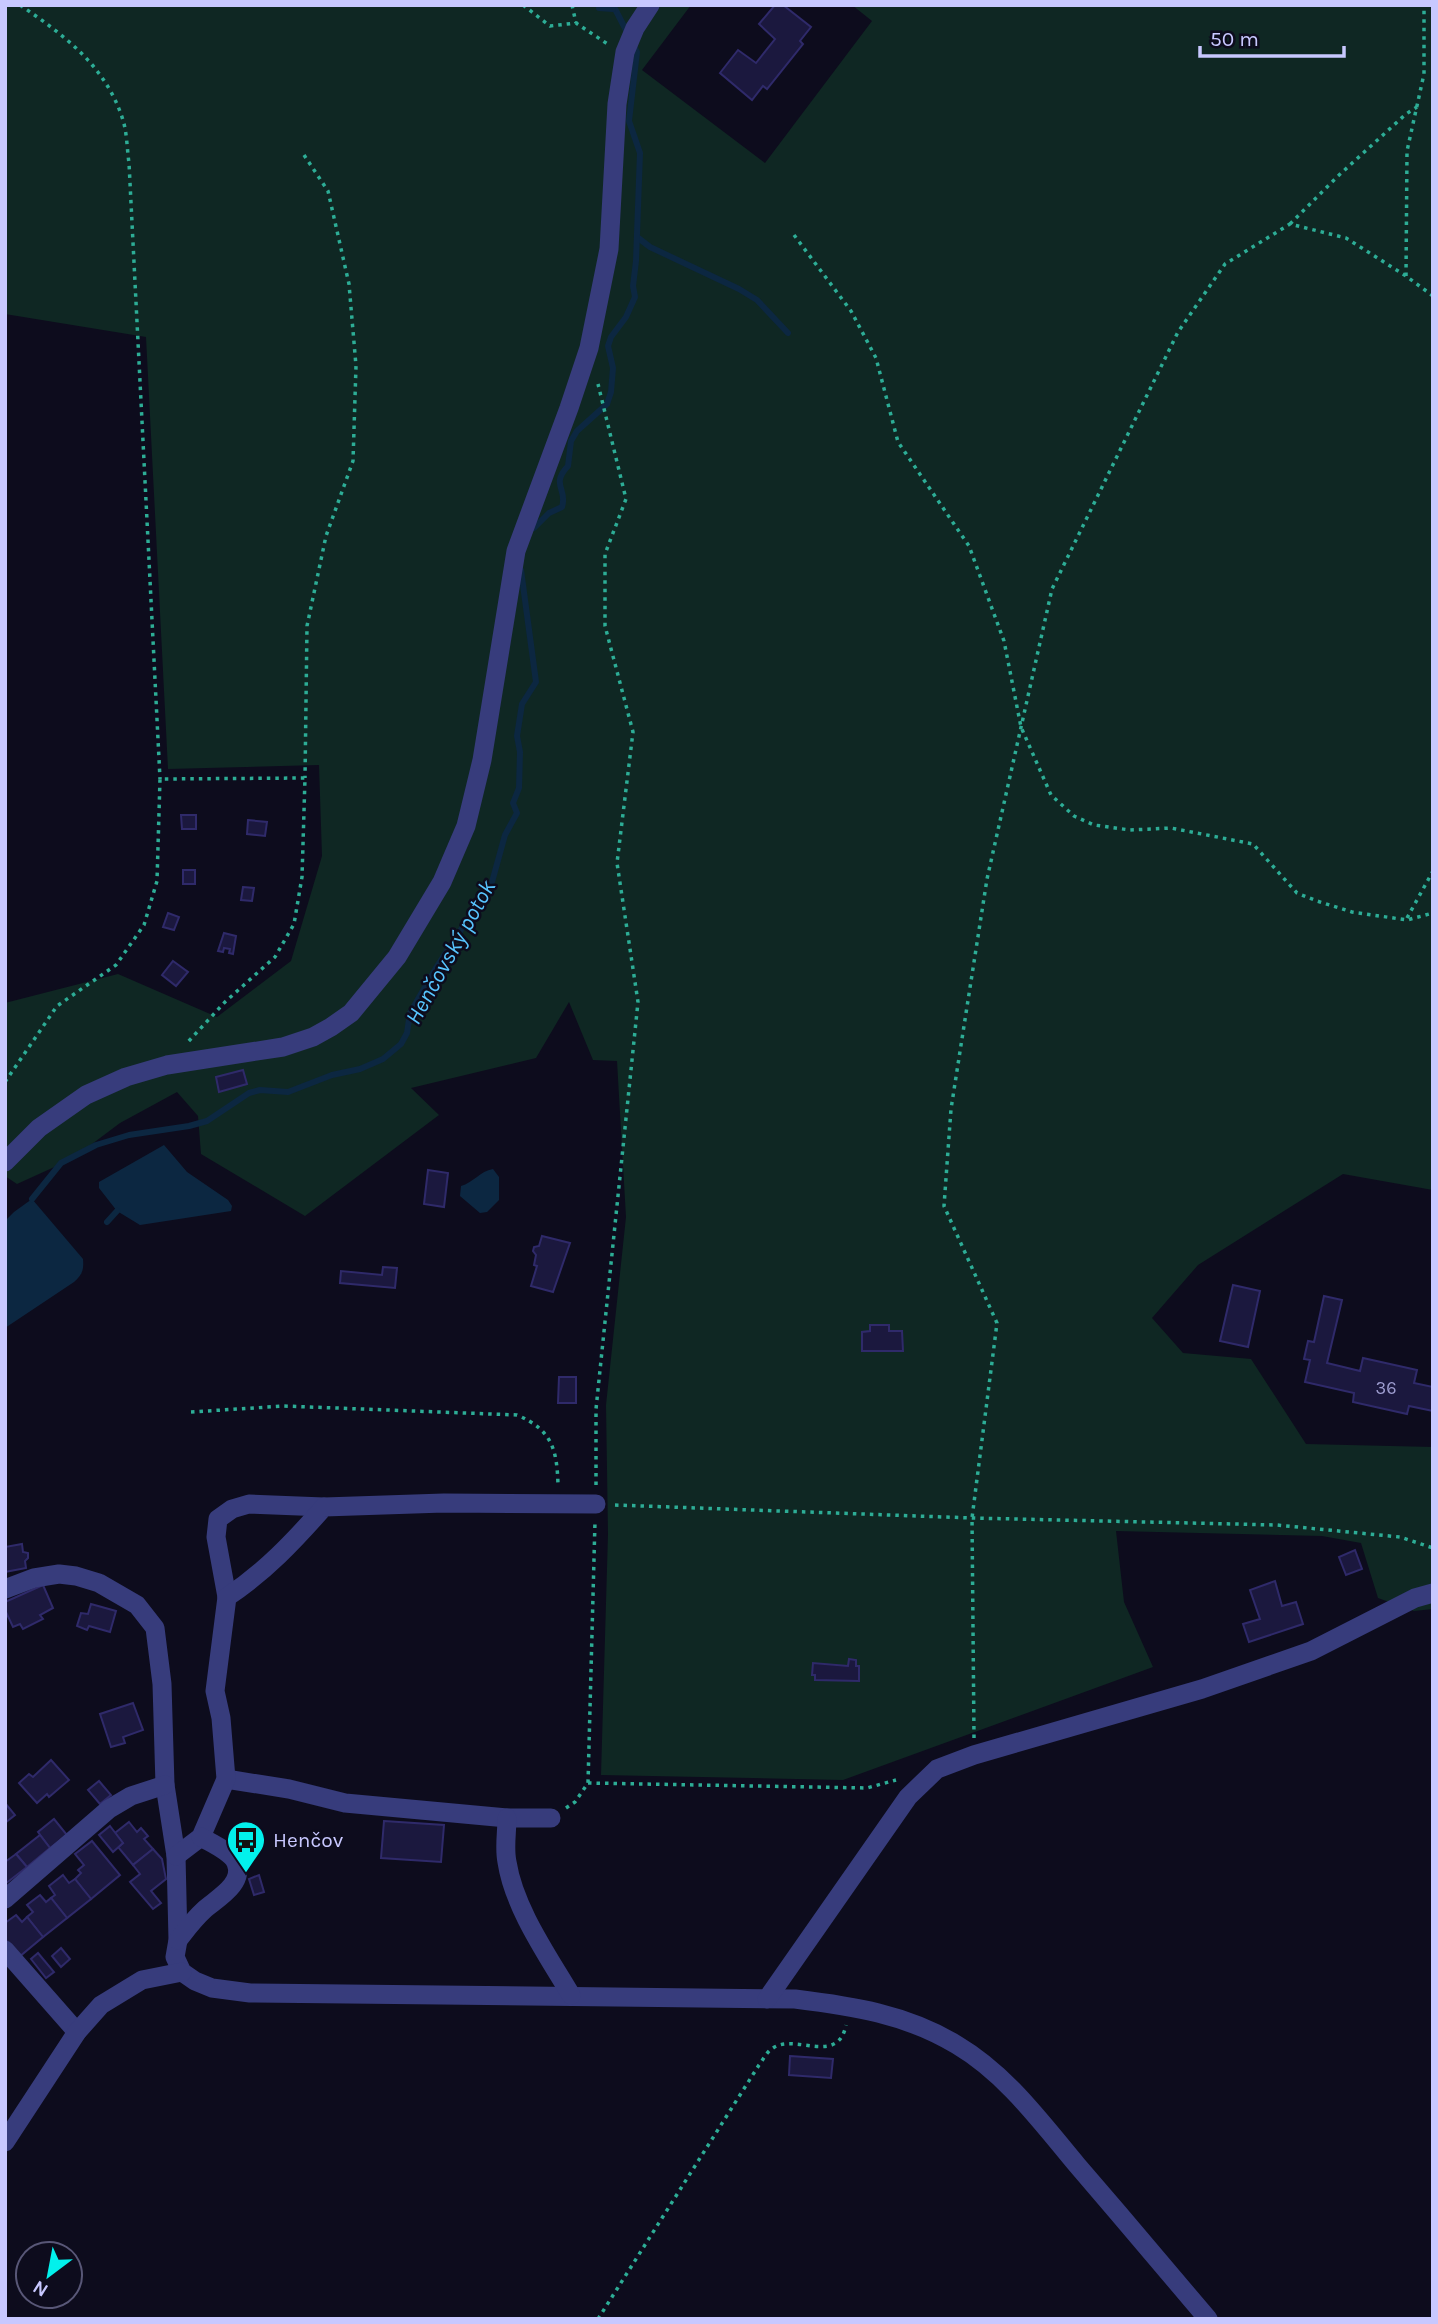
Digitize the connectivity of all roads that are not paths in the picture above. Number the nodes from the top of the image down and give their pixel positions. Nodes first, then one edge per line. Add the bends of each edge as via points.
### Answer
1 (650, 5) edge
2 (5, 1162) edge
3 (596, 1504) road end
4 (324, 1507) junction
5 (5, 1589) edge
6 (1433, 1593) edge
7 (227, 1597) junction
8 (226, 1779) junction
9 (165, 1785) junction
10 (507, 1818) junction
11 (551, 1818) road end
12 (201, 1836) junction
13 (176, 1856) junction
14 (5, 1899) edge
15 (178, 1940) junction
16 (5, 1950) edge
17 (182, 1972) junction
18 (571, 1995) junction
19 (767, 1999) junction
20 (77, 2032) junction
21 (5, 2142) edge
22 (1208, 2319) edge

1 - 2 street via 625,52 617,104 609,249 589,348 516,551 482,760 466,826 442,883 397,957 351,1013 331,1027 283,1047 167,1065 125,1077 86,1095 38,1128
3 - 4 street
4 - 7 street via 289,1548
4 - 7 street via 249,1504 218,1519 216,1537
5 - 9 street via 46,1576 76,1576 121,1595 149,1618 155,1628 161,1673
6 - 19 street via 1311,1651 937,1769 908,1797
7 - 8 street via 215,1691
8 - 10 street via 345,1802
8 - 12 street
9 - 13 street
9 - 14 street via 109,1808
10 - 11 street
10 - 18 street via 506,1860 514,1891
12 - 13 street
12 - 15 street via 231,1856 237,1864 237,1878
13 - 15 street
15 - 17 street via 175,1957
16 - 20 street
17 - 18 street via 212,1988 250,1993
17 - 20 street via 142,1980 120,1992 101,2004
18 - 19 street
19 - 22 street via 849,2005 885,2013 956,2044 1024,2102
20 - 21 street

